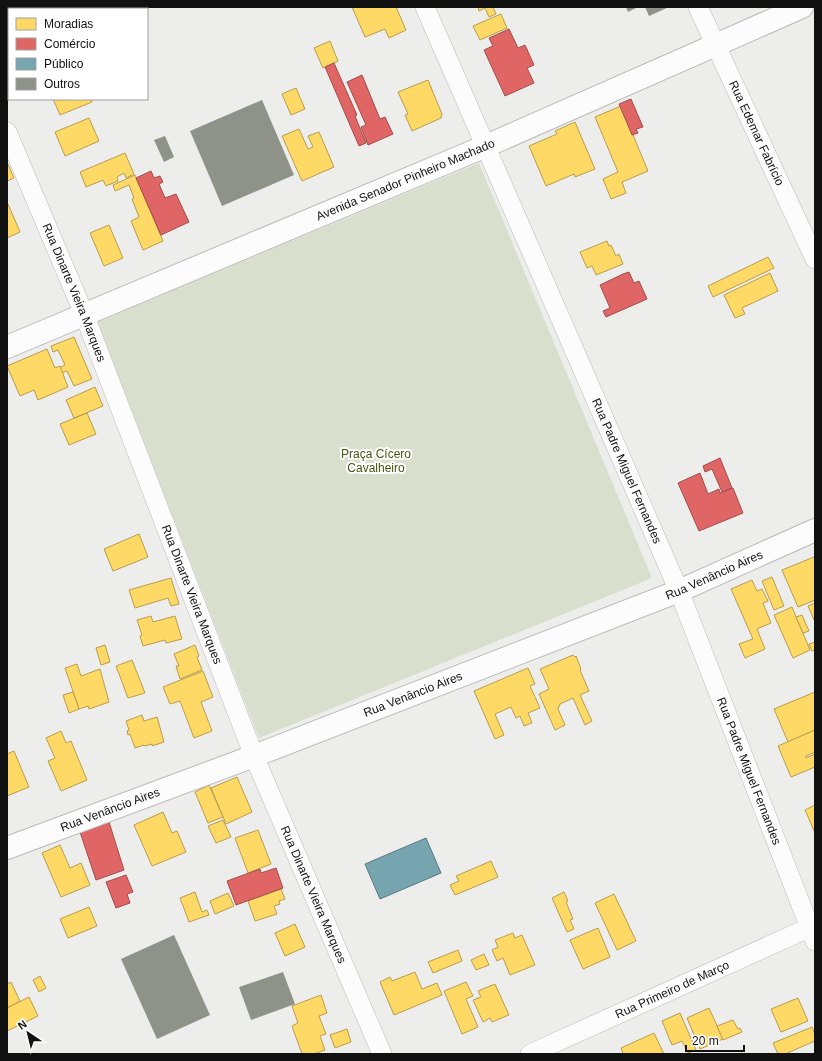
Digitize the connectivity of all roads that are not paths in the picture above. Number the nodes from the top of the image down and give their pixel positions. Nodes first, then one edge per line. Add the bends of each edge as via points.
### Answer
1 (425, 7) edge
2 (698, 7) edge
3 (802, 7) edge
4 (716, 45) junction
5 (7, 132) edge
6 (486, 146) junction
7 (815, 259) edge
8 (84, 314) junction
9 (7, 346) edge
10 (815, 530) edge
11 (679, 591) junction
12 (254, 756) junction
13 (7, 848) edge
14 (813, 931) edge
15 (382, 1054) edge
16 (530, 1054) edge

1 - 6 street, Rua Padre Miguel Fernandes
2 - 4 street, Rua Edemar Fabrício
3 - 4 street, Avenida Senador Pinheiro Machado
4 - 6 street, Avenida Senador Pinheiro Machado
4 - 7 street, Rua Edemar Fabrício
5 - 8 street, Rua Dinarte Vieira Marques
6 - 8 street, Avenida Senador Pinheiro Machado
6 - 11 street, Rua Padre Miguel Fernandes
8 - 9 street, Avenida Senador Pinheiro Machado
8 - 12 street, Rua Dinarte Vieira Marques
10 - 11 street, Rua Venâncio Aires
11 - 12 street, Rua Venâncio Aires
11 - 14 street, Rua Padre Miguel Fernandes
12 - 13 street, Rua Venâncio Aires
12 - 15 street, Rua Dinarte Vieira Marques
14 - 16 street, Rua Primeiro de Março

